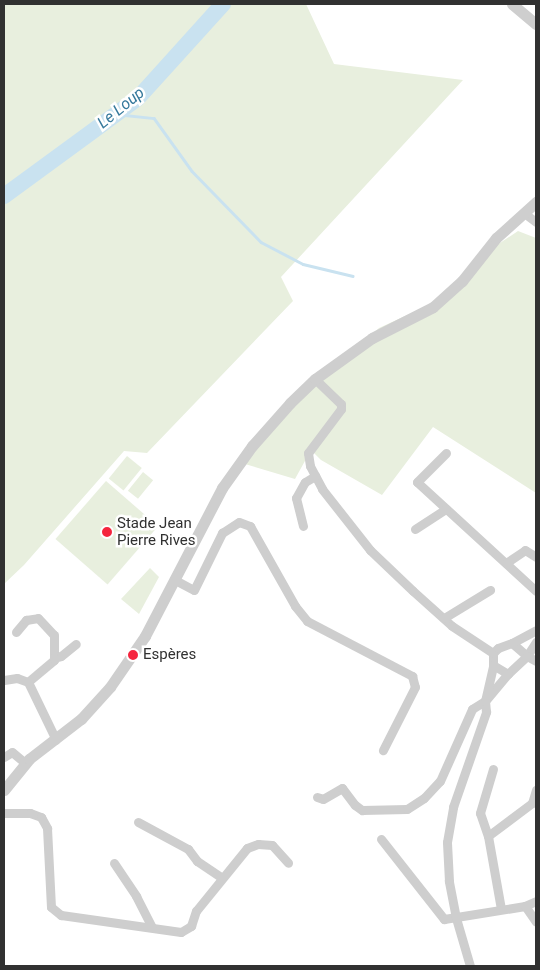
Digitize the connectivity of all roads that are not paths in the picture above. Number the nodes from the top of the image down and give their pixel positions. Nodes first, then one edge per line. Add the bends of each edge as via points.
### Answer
1 (512, 4) edge
2 (536, 24) edge
3 (536, 202) edge
4 (524, 213) junction
5 (536, 222) edge
6 (315, 379) junction
7 (446, 454) dead end
8 (315, 476) junction
9 (446, 509) junction
10 (302, 526) dead end
11 (415, 529) dead end
12 (536, 557) edge
13 (506, 563) junction
14 (175, 580) junction
15 (490, 590) dead end
16 (536, 591) edge
17 (444, 618) junction
18 (536, 630) edge
19 (16, 632) dead end
20 (536, 642) edge
21 (512, 643) junction
22 (76, 644) dead end
23 (493, 653) junction
24 (527, 656) junction
25 (54, 658) junction
26 (536, 661) edge
27 (493, 664) junction
28 (508, 674) junction
29 (4, 680) edge
30 (28, 682) junction
31 (486, 701) junction
32 (56, 740) junction
33 (383, 750) dead end
34 (4, 757) edge
35 (25, 763) junction
36 (493, 768) dead end
37 (4, 790) edge
38 (536, 790) edge
39 (317, 797) dead end
40 (4, 813) edge
41 (138, 822) dead end
42 (488, 836) junction
43 (381, 840) dead end
44 (114, 863) dead end
45 (288, 863) dead end
46 (222, 878) junction
47 (536, 901) edge
48 (525, 906) junction
49 (501, 909) junction
50 (456, 918) junction
51 (536, 922) edge
52 (150, 926) junction
53 (470, 966) edge

1 - 2 street
3 - 4 street
4 - 5 street
4 - 6 street via 496,238 462,281 433,307 372,338
6 - 8 street via 341,404 341,409 308,452
6 - 14 street via 261,435 222,488
7 - 9 street via 417,482
8 - 10 street via 305,482 296,498
8 - 17 street via 370,550
9 - 11 street
9 - 13 street
12 - 13 street via 525,550
13 - 16 street
14 - 32 street via 145,636 110,687 81,719
14 - 33 street via 194,590 222,533 239,522 250,526 295,606 307,621 412,676 415,687
15 - 17 street
17 - 23 street
18 - 21 street
19 - 25 street via 26,620 38,618 54,635
20 - 24 street
21 - 23 street
21 - 24 street
22 - 25 street
23 - 27 street
24 - 26 street
24 - 28 street
25 - 30 street
27 - 28 street
27 - 31 street
28 - 31 street
29 - 30 street via 16,678
30 - 32 street
31 - 39 street via 472,709 440,781 424,798 406,809 362,810 342,788 323,799
31 - 50 street via 486,712 453,807 447,842 449,881
32 - 35 street
34 - 35 street via 12,752
35 - 37 street
36 - 42 street via 480,813
38 - 42 street via 532,803
40 - 52 street via 30,813 41,817 47,828 51,907 61,914
41 - 46 street via 188,849 197,861
42 - 49 street
43 - 50 street via 440,916 448,920
44 - 52 street via 136,896
45 - 46 street via 272,846 258,844 247,848
46 - 52 street via 196,911 191,926 182,932
47 - 48 street
48 - 49 street
48 - 51 street
49 - 50 street
50 - 53 street

